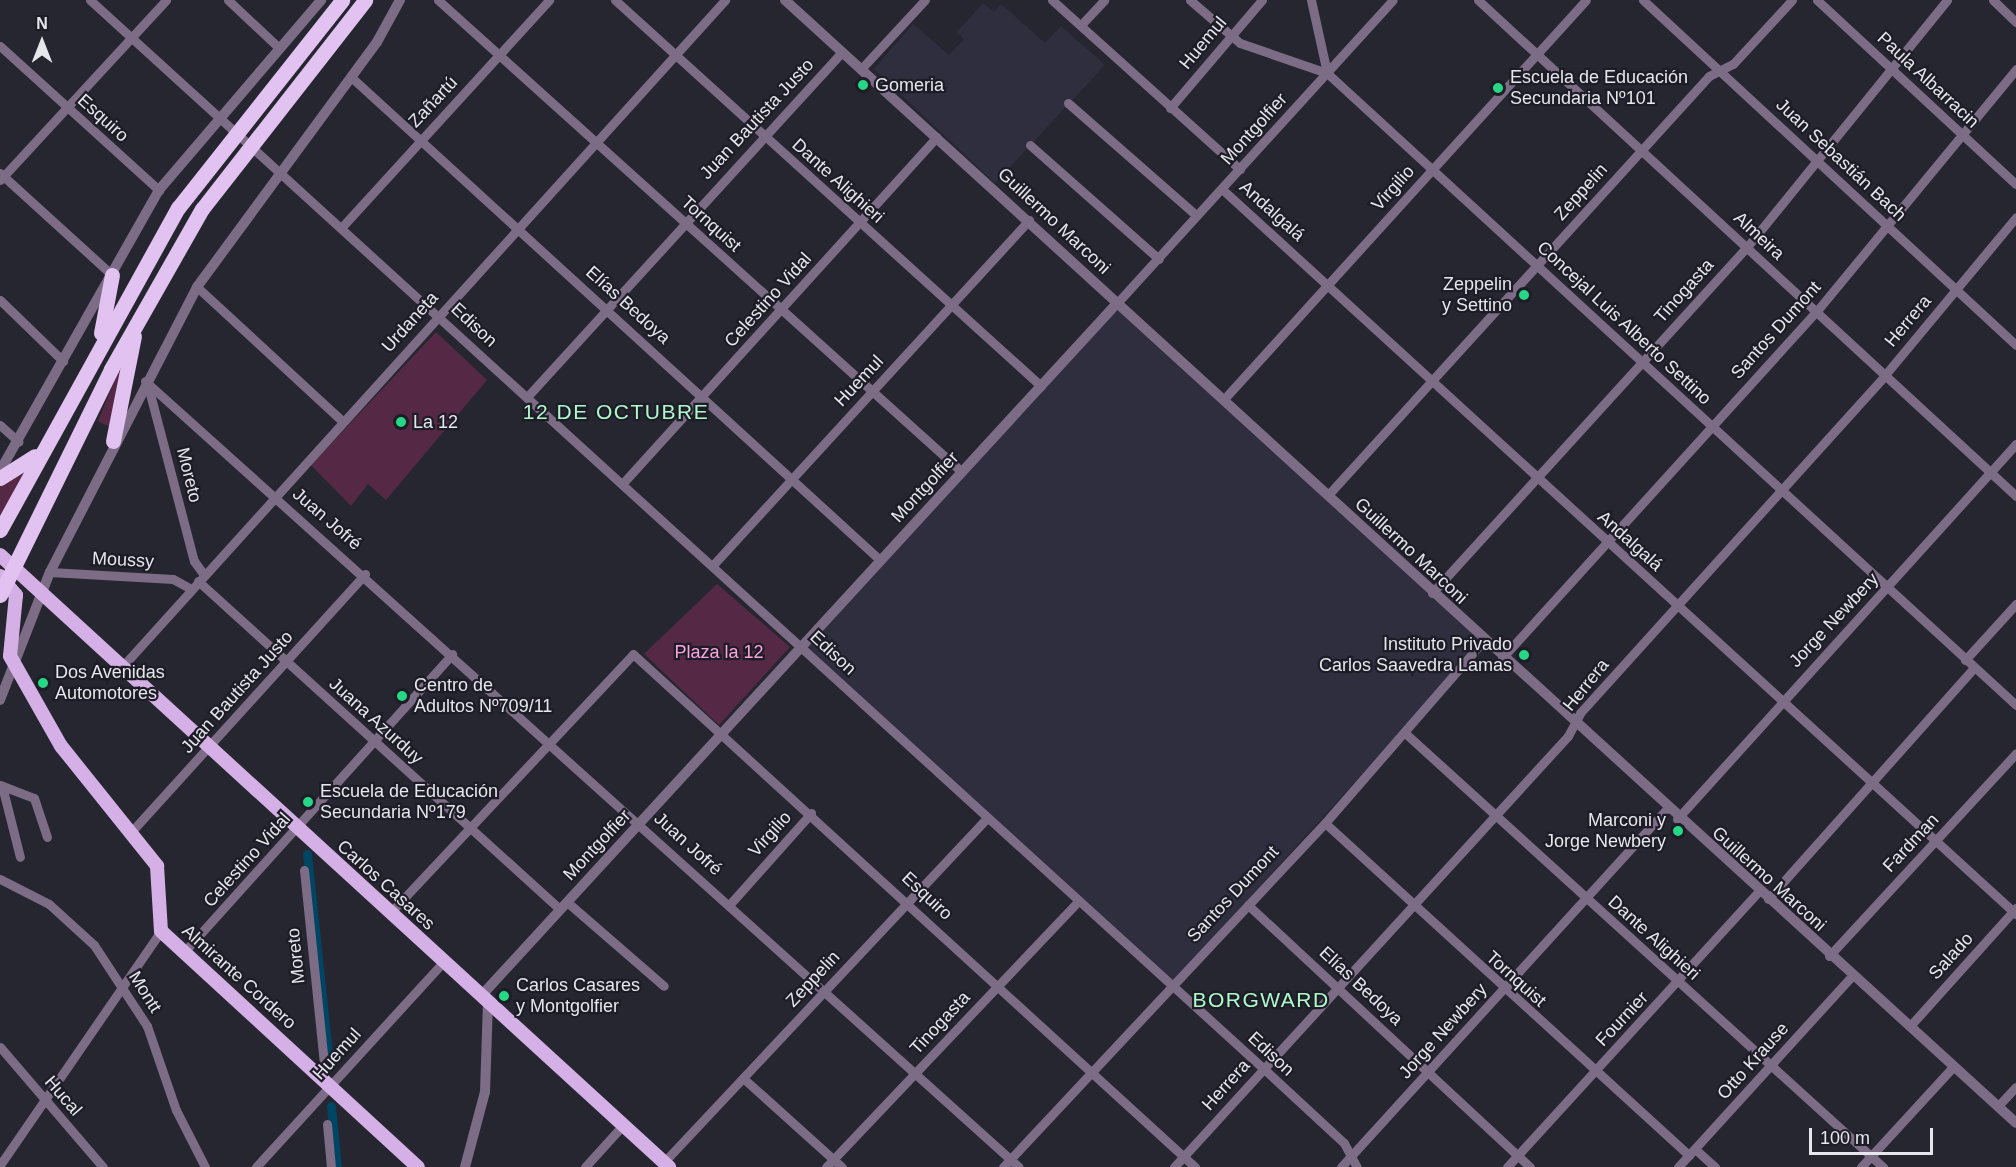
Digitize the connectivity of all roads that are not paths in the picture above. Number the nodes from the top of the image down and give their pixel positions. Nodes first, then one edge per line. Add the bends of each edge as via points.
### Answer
1 (90, 0) edge
2 (166, 0) edge
3 (228, 0) edge
4 (321, 0) edge
5 (342, 0) edge
6 (365, 0) edge
7 (400, 0) edge
8 (438, 0) edge
9 (549, 0) edge
10 (615, 0) edge
11 (725, 0) edge
12 (785, 0) edge
13 (925, 0) edge
14 (1052, 0) edge
15 (1104, 0) edge
16 (1190, 0) edge
17 (1262, 0) edge
18 (1311, 0) edge
19 (1393, 0) edge
20 (1479, 0) edge
21 (1586, 0) edge
22 (1792, 0) edge
23 (1817, 0) edge
24 (1947, 0) edge
25 (1993, 0) edge
26 (1647, 1) edge
27 (2016, 22) edge
28 (1081, 25) junction
29 (1229, 36) junction
30 (131, 38) junction
31 (0, 46) edge
32 (278, 47) junction
33 (842, 52) junction
34 (500, 55) junction
35 (676, 55) junction
36 (1536, 55) junction
37 (861, 69) junction
38 (1893, 69) junction
39 (2016, 69) edge
40 (1721, 71) junction
41 (1327, 73) junction
42 (351, 77) junction
43 (1068, 103) dead end
44 (66, 107) junction
45 (1170, 108) junction
46 (217, 120) junction
47 (234, 133) junction
48 (1962, 135) junction
49 (764, 136) junction
50 (937, 137) junction
51 (420, 140) junction
52 (597, 142) junction
53 (1030, 145) dead end
54 (250, 148) junction
55 (1641, 151) junction
56 (1819, 162) junction
57 (1240, 169) junction
58 (1432, 171) junction
59 (277, 172) junction
60 (1, 176) edge
61 (2016, 184) edge
62 (159, 190) junction
63 (1223, 190) junction
64 (1197, 216) junction
65 (2016, 217) edge
66 (1029, 220) junction
67 (684, 222) junction
68 (860, 223) junction
69 (1888, 225) junction
70 (342, 228) junction
71 (518, 229) junction
72 (1747, 247) junction
73 (1159, 259) junction
74 (1538, 265) junction
75 (112, 275) junction
76 (1328, 284) junction
77 (197, 287) junction
78 (1956, 290) junction
79 (0, 300) edge
80 (1118, 302) junction
81 (951, 306) junction
82 (606, 308) junction
83 (782, 310) junction
84 (1816, 312) junction
85 (439, 315) junction
86 (136, 322) junction
87 (2016, 345) edge
88 (97, 351) junction
89 (63, 361) junction
90 (1643, 361) junction
91 (1885, 375) junction
92 (145, 381) junction
93 (1432, 381) junction
94 (1041, 386) junction
95 (872, 391) junction
96 (703, 396) junction
97 (527, 397) junction
98 (1225, 398) junction
99 (342, 421) junction
100 (0, 425) edge
101 (1712, 427) junction
102 (113, 441) junction
103 (19, 442) junction
104 (2016, 444) edge
105 (44, 445) junction
106 (0, 471) edge
107 (962, 472) junction
108 (1990, 472) junction
109 (0, 478) edge
110 (792, 478) junction
111 (1538, 479) junction
112 (623, 483) junction
113 (1780, 491) junction
114 (275, 495) junction
115 (1328, 495) junction
116 (2016, 496) edge
117 (0, 530) edge
118 (1607, 543) junction
119 (880, 560) junction
120 (713, 564) junction
121 (4, 569) edge
122 (50, 572) junction
123 (365, 574) junction
124 (201, 578) junction
125 (1887, 586) junction
126 (191, 589) junction
127 (41, 593) junction
128 (1432, 593) junction
129 (0, 595) edge
130 (2016, 604) edge
131 (1678, 606) junction
132 (1483, 641) junction
133 (801, 646) junction
134 (453, 654) junction
135 (1502, 658) junction
136 (1965, 660) junction
137 (286, 662) junction
138 (14, 664) junction
139 (122, 668) junction
140 (1974, 668) junction
141 (0, 700) edge
142 (1781, 701) junction
143 (2016, 705) edge
144 (1575, 725) junction
145 (722, 733) junction
146 (1405, 733) junction
147 (548, 740) junction
148 (375, 741) junction
149 (208, 747) junction
150 (2016, 753) edge
151 (1873, 780) junction
152 (1, 786) edge
153 (1666, 809) junction
154 (811, 813) junction
155 (1495, 816) junction
156 (987, 818) junction
157 (1677, 819) junction
158 (640, 823) junction
159 (1325, 823) junction
160 (468, 825) junction
161 (298, 828) junction
162 (132, 831) junction
163 (47, 837) dead end
164 (1937, 839) junction
165 (20, 857) dead end
166 (304, 870) dead end
167 (0, 879) edge
168 (1759, 891) junction
169 (1586, 899) junction
170 (1768, 899) junction
171 (1078, 901) junction
172 (909, 902) junction
173 (730, 904) junction
174 (563, 905) junction
175 (1248, 905) junction
176 (1413, 906) junction
177 (2015, 911) edge
178 (390, 913) junction
179 (161, 931) junction
180 (184, 952) junction
181 (1829, 956) junction
182 (443, 962) junction
183 (1852, 976) junction
184 (121, 983) junction
185 (1678, 983) junction
186 (1171, 984) junction
187 (664, 986) dead end
188 (998, 986) junction
189 (1337, 987) junction
190 (1503, 990) junction
191 (824, 991) junction
192 (485, 999) junction
193 (1910, 1026) junction
194 (0, 1047) edge
195 (1770, 1066) junction
196 (1954, 1066) junction
197 (1263, 1068) junction
198 (1090, 1071) junction
199 (1596, 1072) junction
200 (916, 1073) junction
201 (1427, 1073) junction
202 (320, 1075) junction
203 (743, 1078) junction
204 (332, 1085) junction
205 (2016, 1087) edge
206 (44, 1099) junction
207 (1998, 1106) junction
208 (2016, 1123) edge
209 (327, 1124) dead end
210 (622, 1126) junction
211 (1692, 1152) junction
212 (1352, 1155) junction
213 (1517, 1156) junction
214 (1870, 1156) junction
215 (1184, 1157) junction
216 (833, 1159) junction
217 (1011, 1159) junction
218 (0, 1165) edge
219 (666, 1165) edge
220 (103, 1167) edge
221 (205, 1167) edge
222 (256, 1167) edge
223 (331, 1167) edge
224 (418, 1167) edge
225 (465, 1167) edge
226 (585, 1167) edge
227 (826, 1167) edge
228 (842, 1167) edge
229 (1004, 1167) edge
230 (1019, 1167) edge
231 (1174, 1167) edge
232 (1195, 1167) edge
233 (1341, 1167) edge
234 (1357, 1167) edge
235 (1508, 1167) edge
236 (1530, 1167) edge
237 (1678, 1167) edge
238 (1715, 1167) edge
239 (1861, 1167) edge
240 (1883, 1167) edge

1 - 30 street
2 - 30 street
3 - 32 street
4 - 32 street
5 - 47 highway
6 - 54 highway
7 - 42 street
8 - 34 street, Tornquist
9 - 34 street, Zañartú
10 - 35 street, Dante Alighieri
11 - 35 street, Urdaneta
12 - 33 street, Guillermo Marconi
13 - 37 street
14 - 28 street, Andalgalá
15 - 28 street
16 - 29 street, Concejal Luis Alberto Settino
17 - 29 street, Huemul
18 - 41 street
19 - 41 street, Montgolfier
20 - 36 street, Almeira
21 - 36 street, Virgilio
22 - 40 street, Zeppelin
23 - 38 street, Paula Albarracin
24 - 38 street, Tinogasta
25 - 27 street
26 - 40 street, Juan Sebastián Bach
28 - 45 street, Andalgalá
29 - 41 street, Concejal Luis Alberto Settino
29 - 45 street, Huemul
30 - 44 street
30 - 46 street
31 - 44 street, Esquiro
32 - 46 street
33 - 37 street, Guillermo Marconi
33 - 49 street, Juan Bautista Justo
34 - 51 street, Zañartú
34 - 52 street, Tornquist
35 - 49 street, Dante Alighieri
35 - 52 street, Urdaneta
36 - 55 street, Almeira
36 - 58 street, Virgilio
37 - 50 street, Guillermo Marconi
38 - 48 street, Paula Albarracin
38 - 56 street, Tinogasta
39 - 48 street, Santos Dumont
40 - 55 street, Zeppelin via 1709,76
40 - 56 street, Juan Sebastián Bach
41 - 57 street, Montgolfier
41 - 58 street, Concejal Luis Alberto Settino
42 - 51 street, Elías Bedoya
42 - 59 street
43 - 64 street
44 - 60 street
44 - 62 street, Esquiro
45 - 57 street, Andalgalá
46 - 47 street
46 - 62 street
47 - 54 street, Edison
47 - 88 highway via 159,239
48 - 61 street, Paula Albarracin
48 - 69 street, Santos Dumont
49 - 67 street, Juan Bautista Justo
49 - 68 street, Dante Alighieri
50 - 66 street, Guillermo Marconi
50 - 68 street, Celestino Vidal
51 - 70 street, Zañartú
51 - 71 street, Elías Bedoya
52 - 67 street, Tornquist
52 - 71 street, Urdaneta
53 - 73 street
54 - 59 street, Edison
54 - 86 highway via 202,209
55 - 72 street, Almeira
55 - 74 street, Zeppelin
56 - 69 street, Juan Sebastián Bach
56 - 72 street, Tinogasta
57 - 63 street, Montgolfier
58 - 74 street, Concejal Luis Alberto Settino
58 - 76 street, Virgilio
59 - 70 street, Edison
59 - 77 street
60 - 75 street
62 - 75 street
63 - 64 street, Montgolfier
63 - 76 street, Andalgalá
64 - 73 street, Montgolfier
65 - 78 street, Herrera
66 - 80 street, Guillermo Marconi
66 - 81 street, Huemul
67 - 82 street, Juan Bautista Justo
67 - 83 street, Tornquist
68 - 81 street, Dante Alighieri
68 - 83 street, Celestino Vidal
69 - 78 street, Juan Sebastián Bach
69 - 84 street, Santos Dumont
70 - 85 street, Edison
71 - 82 street, Elías Bedoya
71 - 85 street, Urdaneta
72 - 84 street, Almeira
72 - 90 street, Tinogasta
73 - 80 street, Montgolfier
74 - 90 street, Concejal Luis Alberto Settino
74 - 93 street, Zeppelin
75 - 88 highway
75 - 89 street
76 - 93 street, Andalgalá
76 - 98 street, Virgilio
77 - 92 street
77 - 99 street
78 - 87 street, Juan Sebastián Bach
78 - 91 street, Herrera
79 - 89 street
80 - 94 street, Montgolfier
80 - 98 street, Guillermo Marconi
81 - 94 street, Dante Alighieri
81 - 95 street, Huemul
82 - 96 street, Elías Bedoya
82 - 97 street, Juan Bautista Justo
83 - 95 street, Tornquist
83 - 96 street, Celestino Vidal
84 - 91 street, Almeira
84 - 101 street, Santos Dumont
85 - 97 street, Edison
85 - 99 street, Urdaneta
86 - 102 highway
86 - 121 highway
88 - 105 highway
89 - 103 street
90 - 101 street, Concejal Luis Alberto Settino
90 - 111 street, Tinogasta
91 - 108 street, Almeira
91 - 113 street, Herrera
92 - 102 street
92 - 114 street, Juan Jofré
92 - 124 street, Moreto
93 - 111 street, Andalgalá
93 - 115 street, Zeppelin
94 - 107 street, Montgolfier
95 - 107 street, Tornquist
95 - 110 street, Huemul
96 - 110 street, Elías Bedoya
96 - 112 street, Celestino Vidal
97 - 112 street, Edison
98 - 115 street, Guillermo Marconi
99 - 114 street, Urdaneta
100 - 103 street
101 - 113 street, Concejal Luis Alberto Settino
101 - 118 street, Santos Dumont
102 - 122 street
103 - 106 street
104 - 108 street, Jorge Newbery
105 - 109 highway via 28,464
105 - 117 highway
107 - 119 street, Montgolfier
108 - 116 street, Almeira
108 - 125 street, Jorge Newbery
110 - 119 street, Elías Bedoya
110 - 120 street, Huemul
111 - 118 street, Andalgalá
111 - 128 street, Tinogasta
112 - 120 street, Edison
113 - 125 street, Concejal Luis Alberto Settino
113 - 131 street, Herrera
114 - 123 street, Juan Jofré
114 - 124 street, Urdaneta
115 - 128 street, Guillermo Marconi
118 - 131 street, Andalgalá
118 - 135 street, Santos Dumont
119 - 133 street, Montgolfier
120 - 133 street, Edison
121 - 127 main road, Carlos Casares
121 - 129 highway
121 - 138 main road via 16,595 8,642
122 - 126 street, Moussy via 173,579
122 - 127 street
123 - 134 street, Juan Jofré
123 - 137 street, Juan Bautista Justo
124 - 126 street, Urdaneta
124 - 137 street, Juana Azurduy
125 - 136 street, Concejal Luis Alberto Settino
125 - 142 street, Jorge Newbery
126 - 139 street, Urdaneta
127 - 138 street
127 - 139 main road, Carlos Casares
128 - 132 street, Guillermo Marconi
130 - 136 street
131 - 142 street, Andalgalá
131 - 144 street, Herrera via 1580,713
132 - 135 street, Guillermo Marconi
132 - 146 street, Santos Dumont
133 - 145 street, Montgolfier
133 - 156 street, Edison
134 - 147 street, Juan Jofré
134 - 148 street, Celestino Vidal
135 - 144 street, Guillermo Marconi
136 - 140 street, Concejal Luis Alberto Settino
137 - 148 street, Juana Azurduy
137 - 149 street, Juan Bautista Justo
138 - 141 street
138 - 162 main road, Almirante Cordero via 61,746
139 - 149 main road, Carlos Casares
140 - 143 street, Concejal Luis Alberto Settino
140 - 151 street
142 - 151 street, Andalgalá
142 - 157 street, Jorge Newbery
144 - 153 street, Guillermo Marconi
144 - 155 street, Herrera
145 - 147 street, Esquiro via 633,654
145 - 154 street, Esquiro
145 - 158 street, Montgolfier
146 - 155 street, Dante Alighieri
146 - 159 street, Santos Dumont
147 - 158 street, Juan Jofré
147 - 160 street
148 - 160 street, Juana Azurduy
148 - 161 street, Celestino Vidal
149 - 161 main road, Carlos Casares
149 - 162 street, Juan Bautista Justo
150 - 164 street, Fardman
151 - 164 street, Andalgalá
151 - 170 street
152 - 163 street via 34,798
152 - 165 street
153 - 157 street, Guillermo Marconi
153 - 169 street, Jorge Newbery
154 - 172 street, Esquiro
154 - 173 street, Virgilio
155 - 169 street, Dante Alighieri
155 - 176 street, Herrera
156 - 171 street, Edison
156 - 172 street, Zeppelin
157 - 168 street, Guillermo Marconi
158 - 173 street, Juan Jofré
158 - 174 street, Montgolfier
159 - 175 street, Santos Dumont
159 - 176 street, Tornquist
160 - 174 street, Juana Azurduy
160 - 178 street
161 - 178 main road, Carlos Casares
161 - 180 street, Celestino Vidal
162 - 179 main road, Almirante Cordero via 161,876
164 - 177 street, Andalgalá
164 - 181 street, Fardman
166 - 202 street, Moreto via 324,1063
167 - 184 street, Montt via 66,916
168 - 170 street, Guillermo Marconi
168 - 185 street, Fournier
169 - 185 street, Dante Alighieri
169 - 190 street, Jorge Newbery
170 - 181 street, Guillermo Marconi
171 - 186 street, Edison
171 - 188 street, Tinogasta
172 - 188 street, Esquiro
172 - 191 street, Zeppelin
173 - 191 street, Juan Jofré
174 - 187 street, Juana Azurduy
174 - 192 street, Montgolfier
175 - 186 street, Santos Dumont
175 - 189 street, Elías Bedoya
176 - 189 street, Herrera
176 - 190 street, Tornquist
177 - 193 street, Salado
178 - 182 main road, Carlos Casares
179 - 180 main road, Almirante Cordero
179 - 184 street
180 - 202 main road, Almirante Cordero
181 - 183 street, Guillermo Marconi
182 - 192 main road, Carlos Casares
182 - 204 street, Huemul
183 - 193 street, Guillermo Marconi
183 - 195 street, Otto Krause
184 - 206 street
184 - 221 street, Montt via 147,1026 176,1110
185 - 195 street, Dante Alighieri
185 - 199 street, Fournier
186 - 197 street, Edison
186 - 198 street, Santos Dumont
188 - 198 street, Esquiro
188 - 200 street, Tinogasta
189 - 197 street, Herrera
189 - 201 street, Elías Bedoya
190 - 199 street, Tornquist
190 - 201 street, Jorge Newbery
191 - 200 street, Juan Jofré
191 - 203 street, Zeppelin
192 - 210 main road, Carlos Casares
192 - 225 street via 485,1092
193 - 196 street, Guillermo Marconi
194 - 206 street, Hucal
195 - 211 street, Otto Krause
195 - 214 street, Dante Alighieri
196 - 207 street, Guillermo Marconi
196 - 214 street
197 - 212 street, Edison
197 - 215 street, Herrera
198 - 215 street, Esquiro
198 - 217 street, Santos Dumont
199 - 211 street, Tornquist
199 - 213 street, Fournier
200 - 216 street, Tinogasta
200 - 217 street, Juan Jofré
201 - 212 street, Jorge Newbery
201 - 213 street, Elías Bedoya
202 - 204 main road, Almirante Cordero
203 - 216 street
203 - 219 street, Zeppelin
204 - 222 street, Huemul
204 - 224 main road, Almirante Cordero
205 - 207 street
206 - 218 street
206 - 220 street, Hucal
207 - 208 street, Guillermo Marconi
209 - 223 street
210 - 219 main road, Carlos Casares
210 - 226 street
211 - 237 street, Otto Krause
211 - 238 street, Tornquist
212 - 233 street, Jorge Newbery
212 - 234 street, Edison
213 - 235 street, Fournier
213 - 236 street, Elías Bedoya
214 - 239 street
214 - 240 street, Dante Alighieri
215 - 231 street, Herrera
215 - 232 street, Esquiro
216 - 227 street, Tinogasta
216 - 228 street
217 - 229 street, Santos Dumont
217 - 230 street, Juan Jofré

